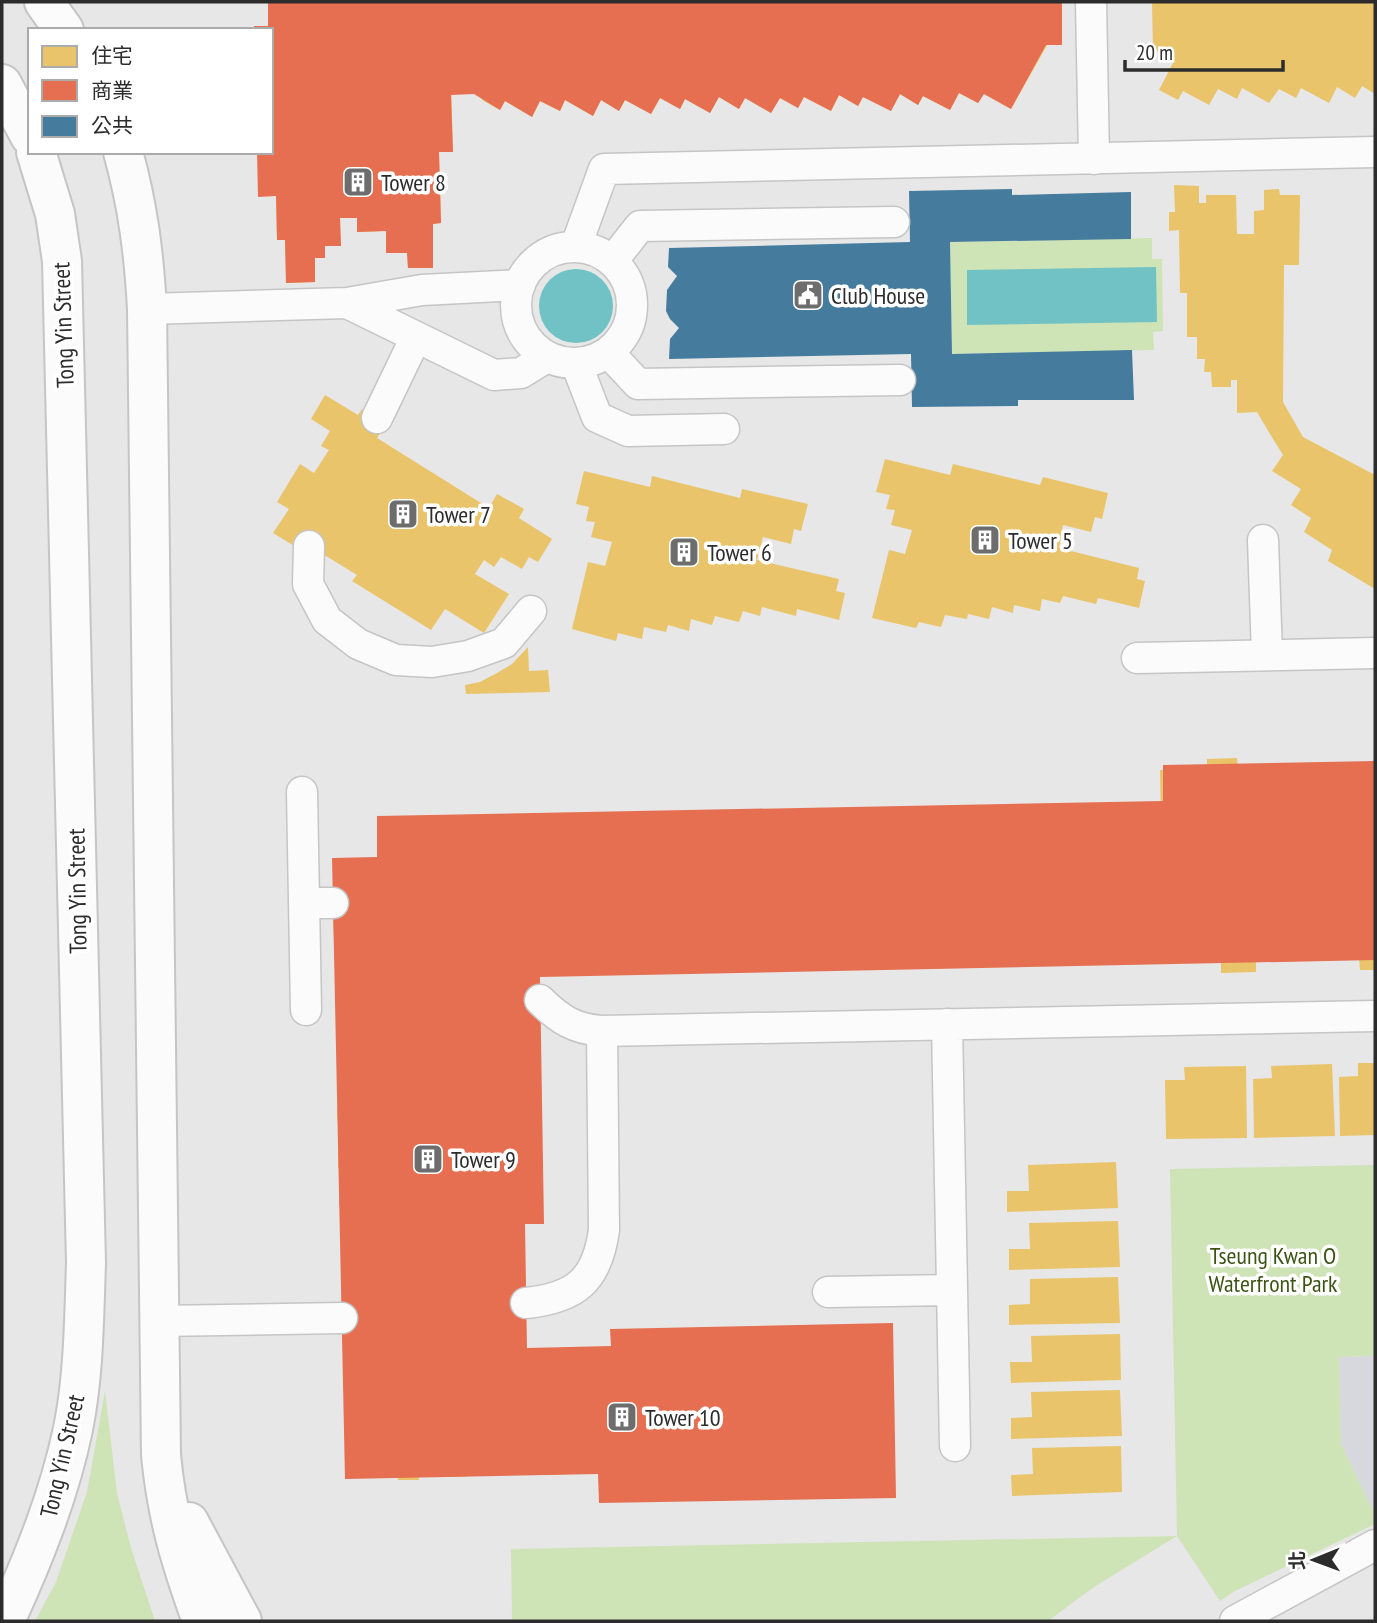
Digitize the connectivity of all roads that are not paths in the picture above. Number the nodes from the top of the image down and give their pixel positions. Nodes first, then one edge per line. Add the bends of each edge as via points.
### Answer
1 (44, 2) edge
2 (1091, 2) edge
3 (63, 28) edge
4 (2, 84) edge
5 (28, 132) edge
6 (1375, 152) edge
7 (37, 154) edge
8 (124, 154) edge
9 (1094, 159) junction
10 (894, 222) dead end
11 (576, 246) junction
12 (613, 260) junction
13 (520, 285) junction
14 (347, 303) junction
15 (147, 309) junction
16 (416, 337) junction
17 (608, 352) junction
18 (547, 357) junction
19 (576, 363) junction
20 (900, 380) dead end
21 (377, 418) dead end
22 (724, 429) dead end
23 (1263, 540) dead end
24 (309, 546) dead end
25 (531, 611) dead end
26 (1375, 653) edge
27 (1267, 655) junction
28 (1137, 659) dead end
29 (302, 792) dead end
30 (540, 1000) dead end
31 (306, 1010) dead end
32 (1375, 1016) edge
33 (947, 1024) junction
34 (602, 1031) junction
35 (952, 1290) junction
36 (828, 1292) dead end
37 (526, 1303) dead end
38 (342, 1318) dead end
39 (158, 1321) junction
40 (955, 1446) dead end
41 (161, 1455) junction
42 (1375, 1545) edge
43 (5, 1621) edge
44 (202, 1621) edge
45 (242, 1621) edge
46 (1235, 1621) edge

1 - 3 street
2 - 9 lane
4 - 5 street
6 - 9 lane
7 - 43 street, Tong Yin Street via 55,214 62,261 86,1263 73,1429 41,1539
8 - 15 street via 136,198
9 - 11 lane via 604,169
10 - 12 lane via 640,226
11 - 12 lane
11 - 13 lane via 541,256
12 - 17 lane via 631,289 633,307 621,340
13 - 14 lane via 422,290
13 - 18 lane via 516,301 523,334
14 - 15 lane
14 - 16 lane
15 - 39 street
16 - 18 lane via 494,375 522,373
16 - 21 lane
17 - 19 lane
17 - 20 lane via 638,384
18 - 19 lane
19 - 22 lane via 597,417 618,427 628,431
23 - 27 lane
24 - 25 lane via 308,584 327,620 358,645 396,660 432,662 503,643
26 - 27 lane
27 - 28 lane
29 - 31 lane via 319,903
30 - 34 lane via 569,1024
32 - 33 lane
33 - 34 lane
33 - 35 lane
34 - 37 lane via 601,1248 595,1266 570,1293
35 - 36 lane
35 - 40 lane
38 - 39 lane
39 - 41 street
41 - 44 street via 172,1531
41 - 45 street via 189,1521
42 - 46 lane

